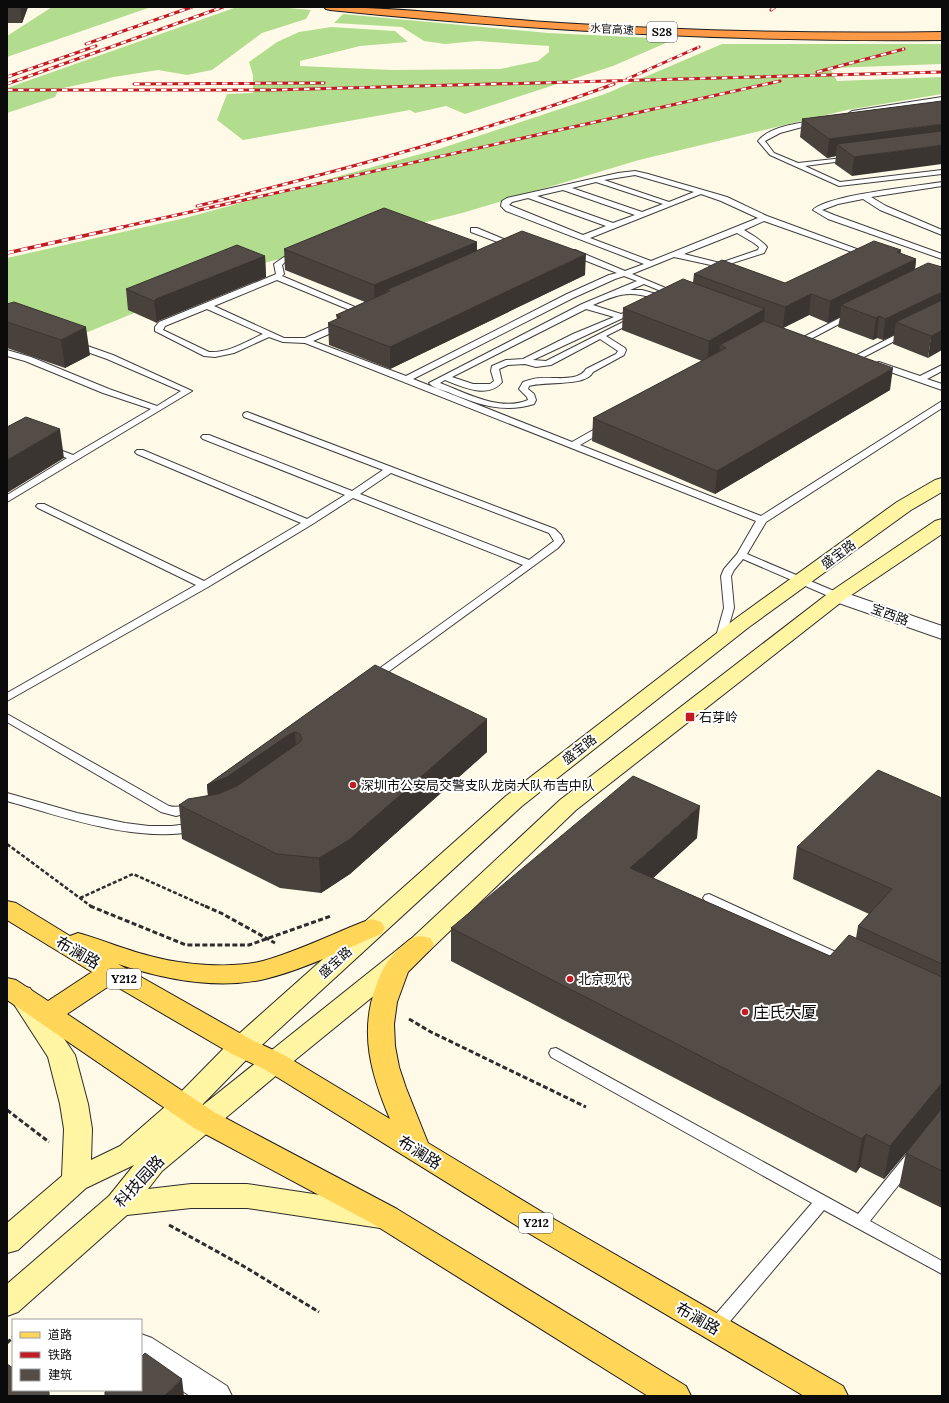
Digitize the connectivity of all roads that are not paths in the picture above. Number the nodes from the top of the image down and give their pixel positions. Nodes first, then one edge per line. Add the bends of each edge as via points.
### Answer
1 (330, 7) edge
2 (942, 36) edge
3 (942, 99) edge
4 (843, 115) edge
5 (821, 120) edge
6 (858, 157) edge
7 (797, 165) junction
8 (942, 172) edge
9 (596, 180) junction
10 (942, 184) edge
11 (564, 187) junction
12 (701, 192) junction
13 (530, 196) junction
14 (865, 197) junction
15 (669, 204) junction
16 (643, 215) junction
17 (764, 218) junction
18 (613, 226) junction
19 (474, 230) dead end
20 (738, 230) junction
21 (942, 233) edge
22 (582, 238) junction
23 (561, 247) edge
24 (506, 254) edge
25 (671, 255) junction
26 (876, 257) edge
27 (942, 257) edge
28 (284, 259) edge
29 (649, 263) junction
30 (625, 274) junction
31 (277, 277) junction
32 (644, 281) junction
33 (617, 293) junction
34 (687, 298) edge
35 (207, 306) junction
36 (585, 306) junction
37 (647, 308) junction
38 (858, 312) edge
39 (621, 317) junction
40 (914, 329) edge
41 (269, 334) junction
42 (600, 336) junction
43 (306, 341) junction
44 (68, 342) edge
45 (816, 344) edge
46 (7, 353) edge
47 (525, 361) junction
48 (942, 368) edge
49 (444, 377) junction
50 (921, 379) junction
51 (406, 380) junction
52 (942, 387) edge
53 (942, 404) edge
54 (158, 409) junction
55 (247, 415) dead end
56 (612, 423) edge
57 (206, 437) dead end
58 (41, 446) edge
59 (571, 446) junction
60 (140, 452) dead end
61 (74, 458) junction
62 (390, 470) junction
63 (942, 484) edge
64 (352, 494) junction
65 (7, 499) edge
66 (41, 506) dead end
67 (762, 520) junction
68 (308, 523) junction
69 (942, 525) edge
70 (741, 555) junction
71 (530, 564) junction
72 (802, 581) junction
73 (204, 585) junction
74 (838, 596) junction
75 (942, 633) edge
76 (720, 640) junction
77 (364, 685) edge
78 (7, 698) edge
79 (7, 717) edge
80 (7, 796) edge
81 (204, 801) edge
82 (204, 825) edge
83 (709, 898) dead end
84 (7, 909) edge
85 (36, 928) junction
86 (372, 928) junction
87 (421, 944) junction
88 (857, 967) edge
89 (111, 972) junction
90 (14, 991) edge
91 (48, 1014) junction
92 (242, 1047) junction
93 (556, 1053) dead end
94 (274, 1062) junction
95 (194, 1113) junction
96 (417, 1150) junction
97 (918, 1151) edge
98 (76, 1180) junction
99 (822, 1202) junction
100 (119, 1204) junction
101 (386, 1217) junction
102 (860, 1222) junction
103 (7, 1241) edge
104 (942, 1268) edge
105 (7, 1303) edge
106 (715, 1327) junction
107 (142, 1348) edge
108 (216, 1396) edge
109 (676, 1396) edge
110 (832, 1396) edge

1 - 2 highway, 水官高速 / S28 via 547,26 649,31 815,36
3 - 4 lane
5 - 7 lane via 772,134 761,141 772,154
6 - 7 lane
7 - 8 lane via 839,184
9 - 11 lane
9 - 12 lane via 623,174 640,174
9 - 15 lane
10 - 14 lane
11 - 13 lane
11 - 16 lane
12 - 15 lane
12 - 17 lane via 724,199
13 - 18 lane
13 - 22 lane via 510,200 505,206
14 - 21 lane
14 - 27 lane via 837,201 820,206 817,210
15 - 16 lane
16 - 18 lane
17 - 20 lane
17 - 26 lane
18 - 22 lane
19 - 24 lane via 521,247
20 - 25 lane
20 - 25 lane via 757,241 763,247 761,251 720,265
22 - 29 lane
23 - 30 lane
25 - 29 lane
28 - 31 lane via 278,264 280,274
29 - 30 lane
30 - 32 lane
30 - 51 lane via 599,282 570,296
31 - 35 lane
31 - 43 lane via 371,312
32 - 33 lane
32 - 34 lane
33 - 36 lane
33 - 37 lane via 642,292 660,298
35 - 41 lane
35 - 41 lane via 162,324 159,331 214,355 226,353
36 - 39 lane
36 - 49 lane
37 - 39 lane
37 - 42 lane
38 - 45 lane via 799,339
39 - 47 lane
40 - 50 lane via 853,356
41 - 43 lane via 283,340
42 - 47 lane via 548,363 536,364
42 - 49 lane via 622,350 620,355 589,371 581,379 533,381 526,384 523,389 532,400 521,406 486,402 433,383
43 - 51 lane
44 - 54 lane via 188,391
46 - 54 lane via 28,359 106,392
47 - 49 lane via 499,365 495,368 497,384 485,388 468,386
48 - 50 lane
50 - 52 lane
51 - 59 lane
53 - 67 lane
54 - 61 lane
55 - 62 lane
56 - 59 lane
57 - 64 lane
58 - 61 lane
59 - 67 lane
60 - 68 lane
61 - 65 lane
62 - 64 lane
62 - 71 lane via 552,531 559,542
63 - 72 main road, 盛宝路 via 904,506
64 - 68 lane
64 - 71 lane
66 - 73 lane
67 - 70 lane
68 - 73 lane
69 - 74 main road
70 - 72 lane
70 - 76 lane via 726,576 729,608
71 - 77 lane
72 - 74 lane
72 - 76 main road, 盛宝路
73 - 78 lane
74 - 75 street, 宝西路
74 - 87 main road via 568,805
76 - 86 main road, 盛宝路 via 514,801
79 - 81 lane via 165,809 183,811
80 - 82 lane via 91,821 121,826 178,828
83 - 88 lane
84 - 85 main road, 布澜路 / Y212
85 - 86 main road via 152,966 224,974 263,970 300,958
85 - 89 main road, 布澜路 / Y212
86 - 92 main road, 盛宝路
87 - 94 main road
87 - 96 main road via 397,968 385,994 379,1027 381,1051 390,1082
89 - 91 main road
89 - 92 main road, 布澜路 / Y212
90 - 91 main road
90 - 98 main road via 61,1055 78,1129
91 - 95 main road
92 - 94 main road, 布澜路 / Y212
92 - 95 main road, 科技园路
93 - 99 lane
94 - 95 main road, 科技园路
94 - 96 main road, 布澜路 / Y212
95 - 98 main road, 科技园路 via 130,1154
95 - 100 main road, 科技园路
95 - 101 main road
96 - 106 main road, 布澜路 / Y212 via 541,1226
97 - 102 lane
98 - 103 main road, 科技园路
99 - 102 lane
99 - 106 lane
100 - 101 main road via 191,1196 247,1196
100 - 105 main road, 科技园路
101 - 109 main road
102 - 104 lane
106 - 110 main road, 布澜路 / Y212
107 - 108 street

